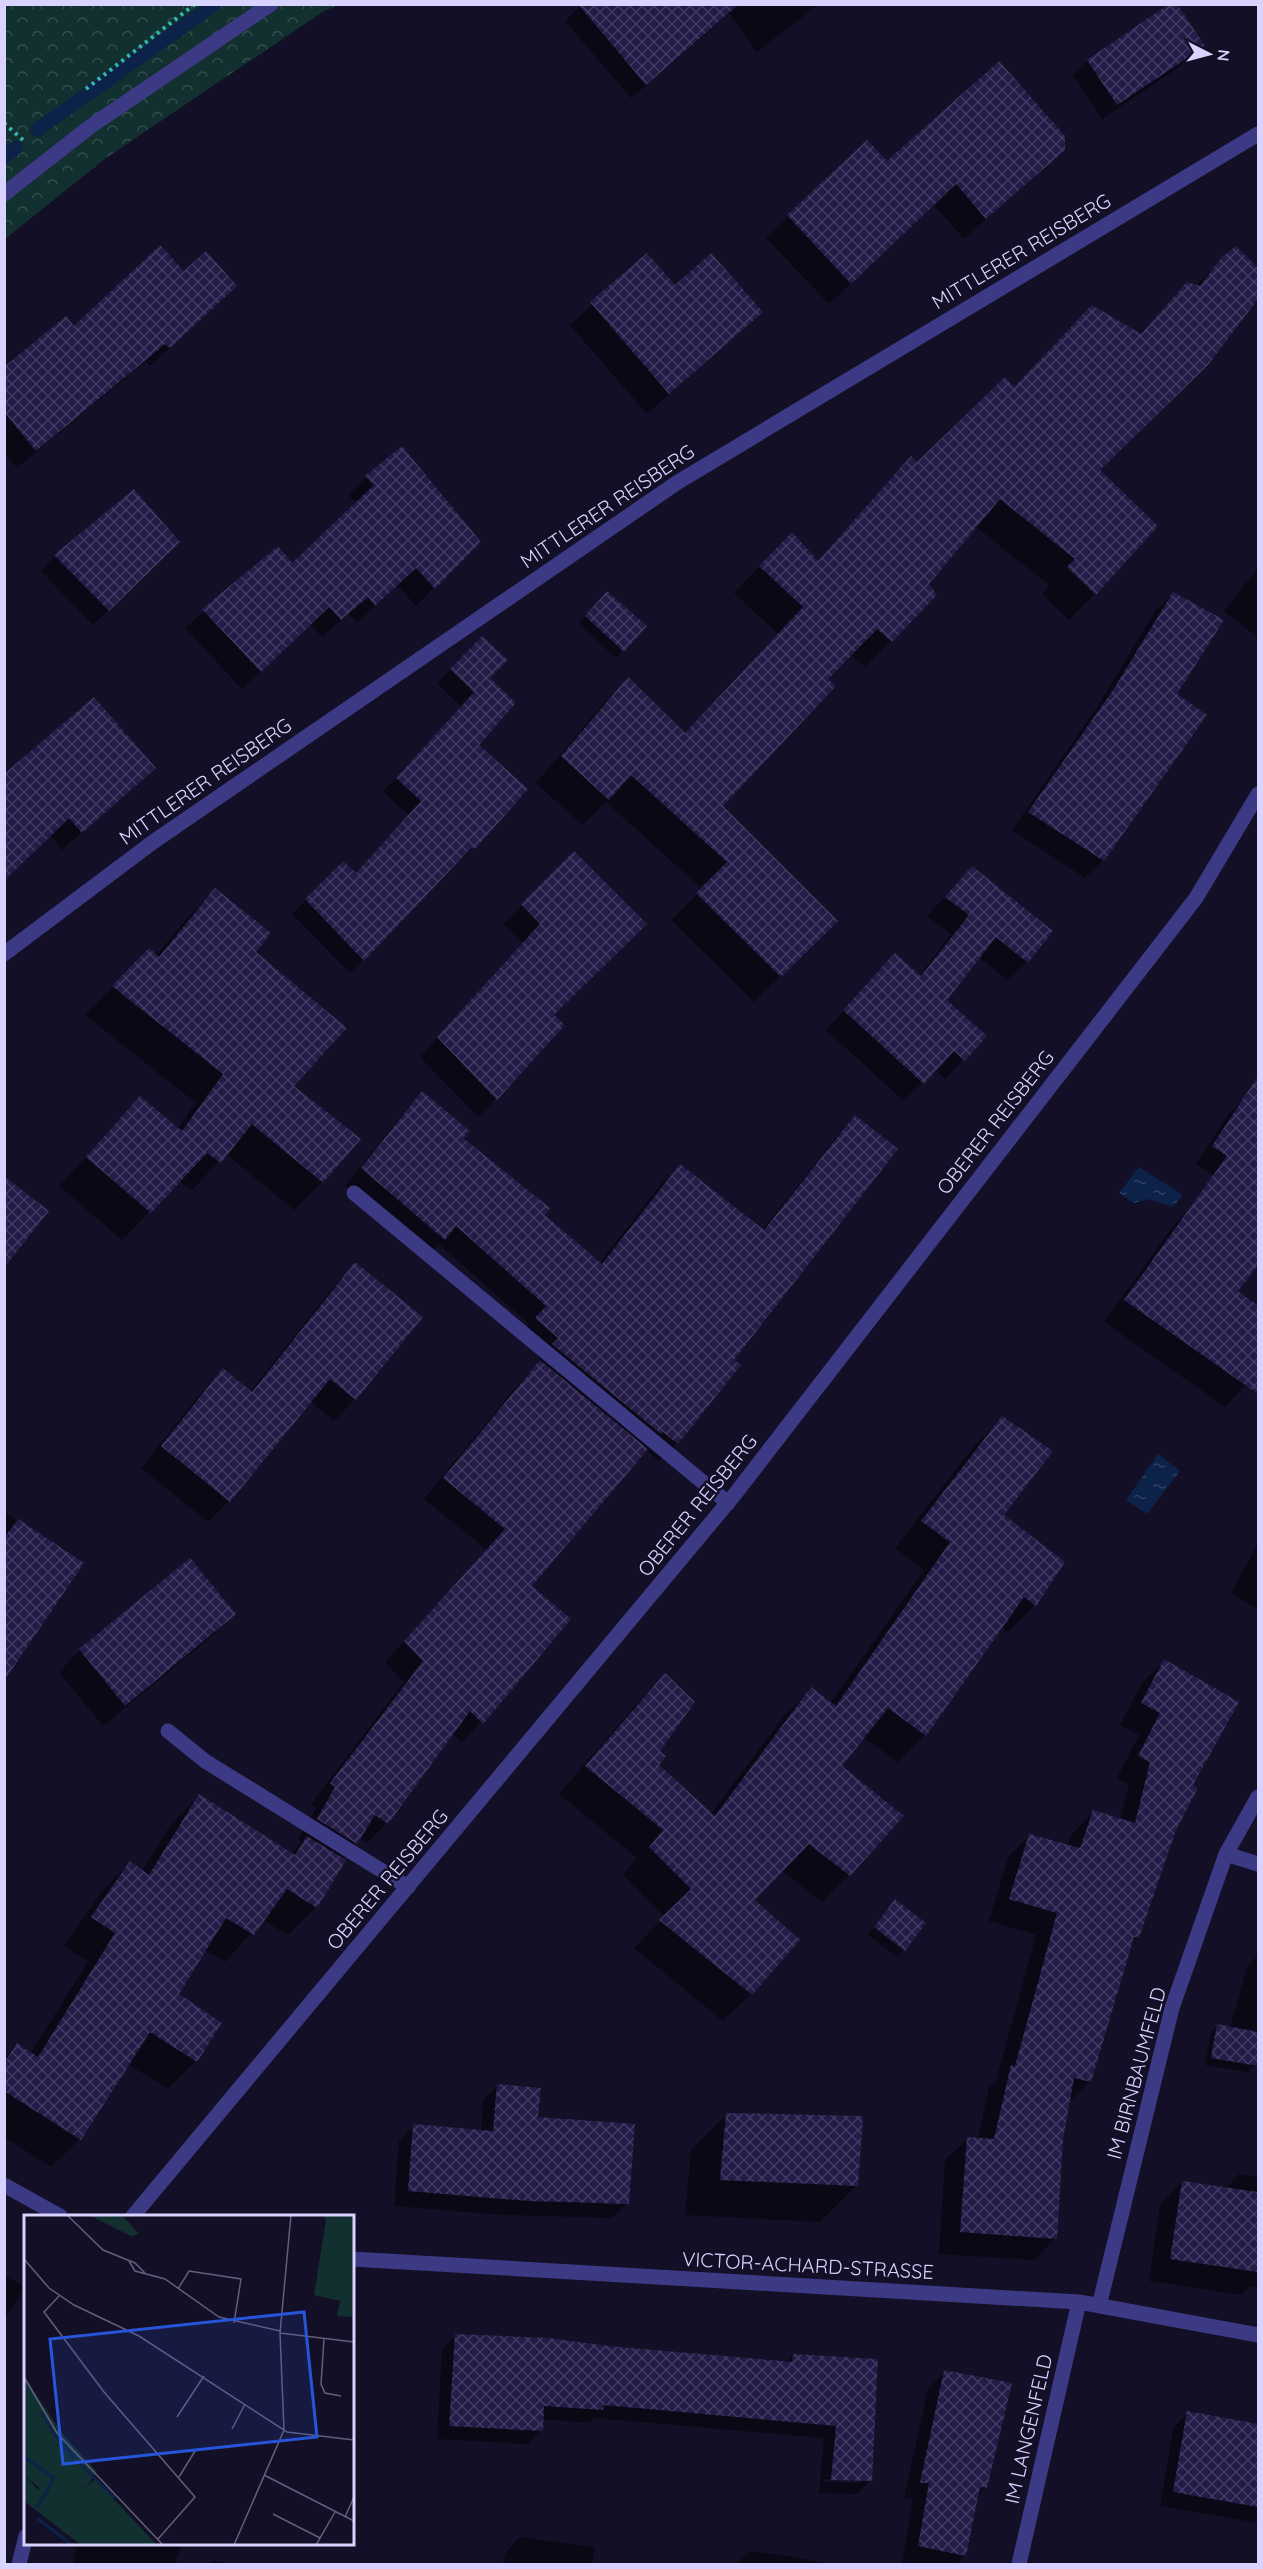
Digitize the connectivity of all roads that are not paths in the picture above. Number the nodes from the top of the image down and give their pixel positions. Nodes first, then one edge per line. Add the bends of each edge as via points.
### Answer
1 (271, 4) edge
2 (1258, 134) edge
3 (4, 194) edge
4 (1258, 794) edge
5 (4, 954) edge
6 (354, 1193) dead end
7 (728, 1503) junction
8 (168, 1731) dead end
9 (1258, 1797) edge
10 (1226, 1854) junction
11 (1258, 1864) edge
12 (408, 1887) junction
13 (4, 2185) edge
14 (56, 2215) edge
15 (135, 2215) edge
16 (354, 2259) edge
17 (1079, 2302) junction
18 (1099, 2306) junction
19 (1258, 2335) edge
20 (24, 2544) edge
21 (19, 2565) edge
22 (1019, 2565) edge

1 - 3 street via 91,126
2 - 5 street, MITTLERER REISBERG via 678,482 153,842
4 - 7 street, OBERER REISBERG via 1196,898
6 - 7 street
7 - 12 street, OBERER REISBERG
8 - 12 street via 205,1761
9 - 10 street, IM BIRNBAUMFELD
10 - 11 street
10 - 18 street, IM BIRNBAUMFELD via 1172,2008
12 - 15 street, OBERER REISBERG
13 - 14 street
16 - 17 street, VICTOR-ACHARD-STRASSE
17 - 18 street, VICTOR-ACHARD-STRASSE
17 - 22 street, IM LANGENFELD
18 - 19 street, VICTOR-ACHARD-STRASSE
20 - 21 street

